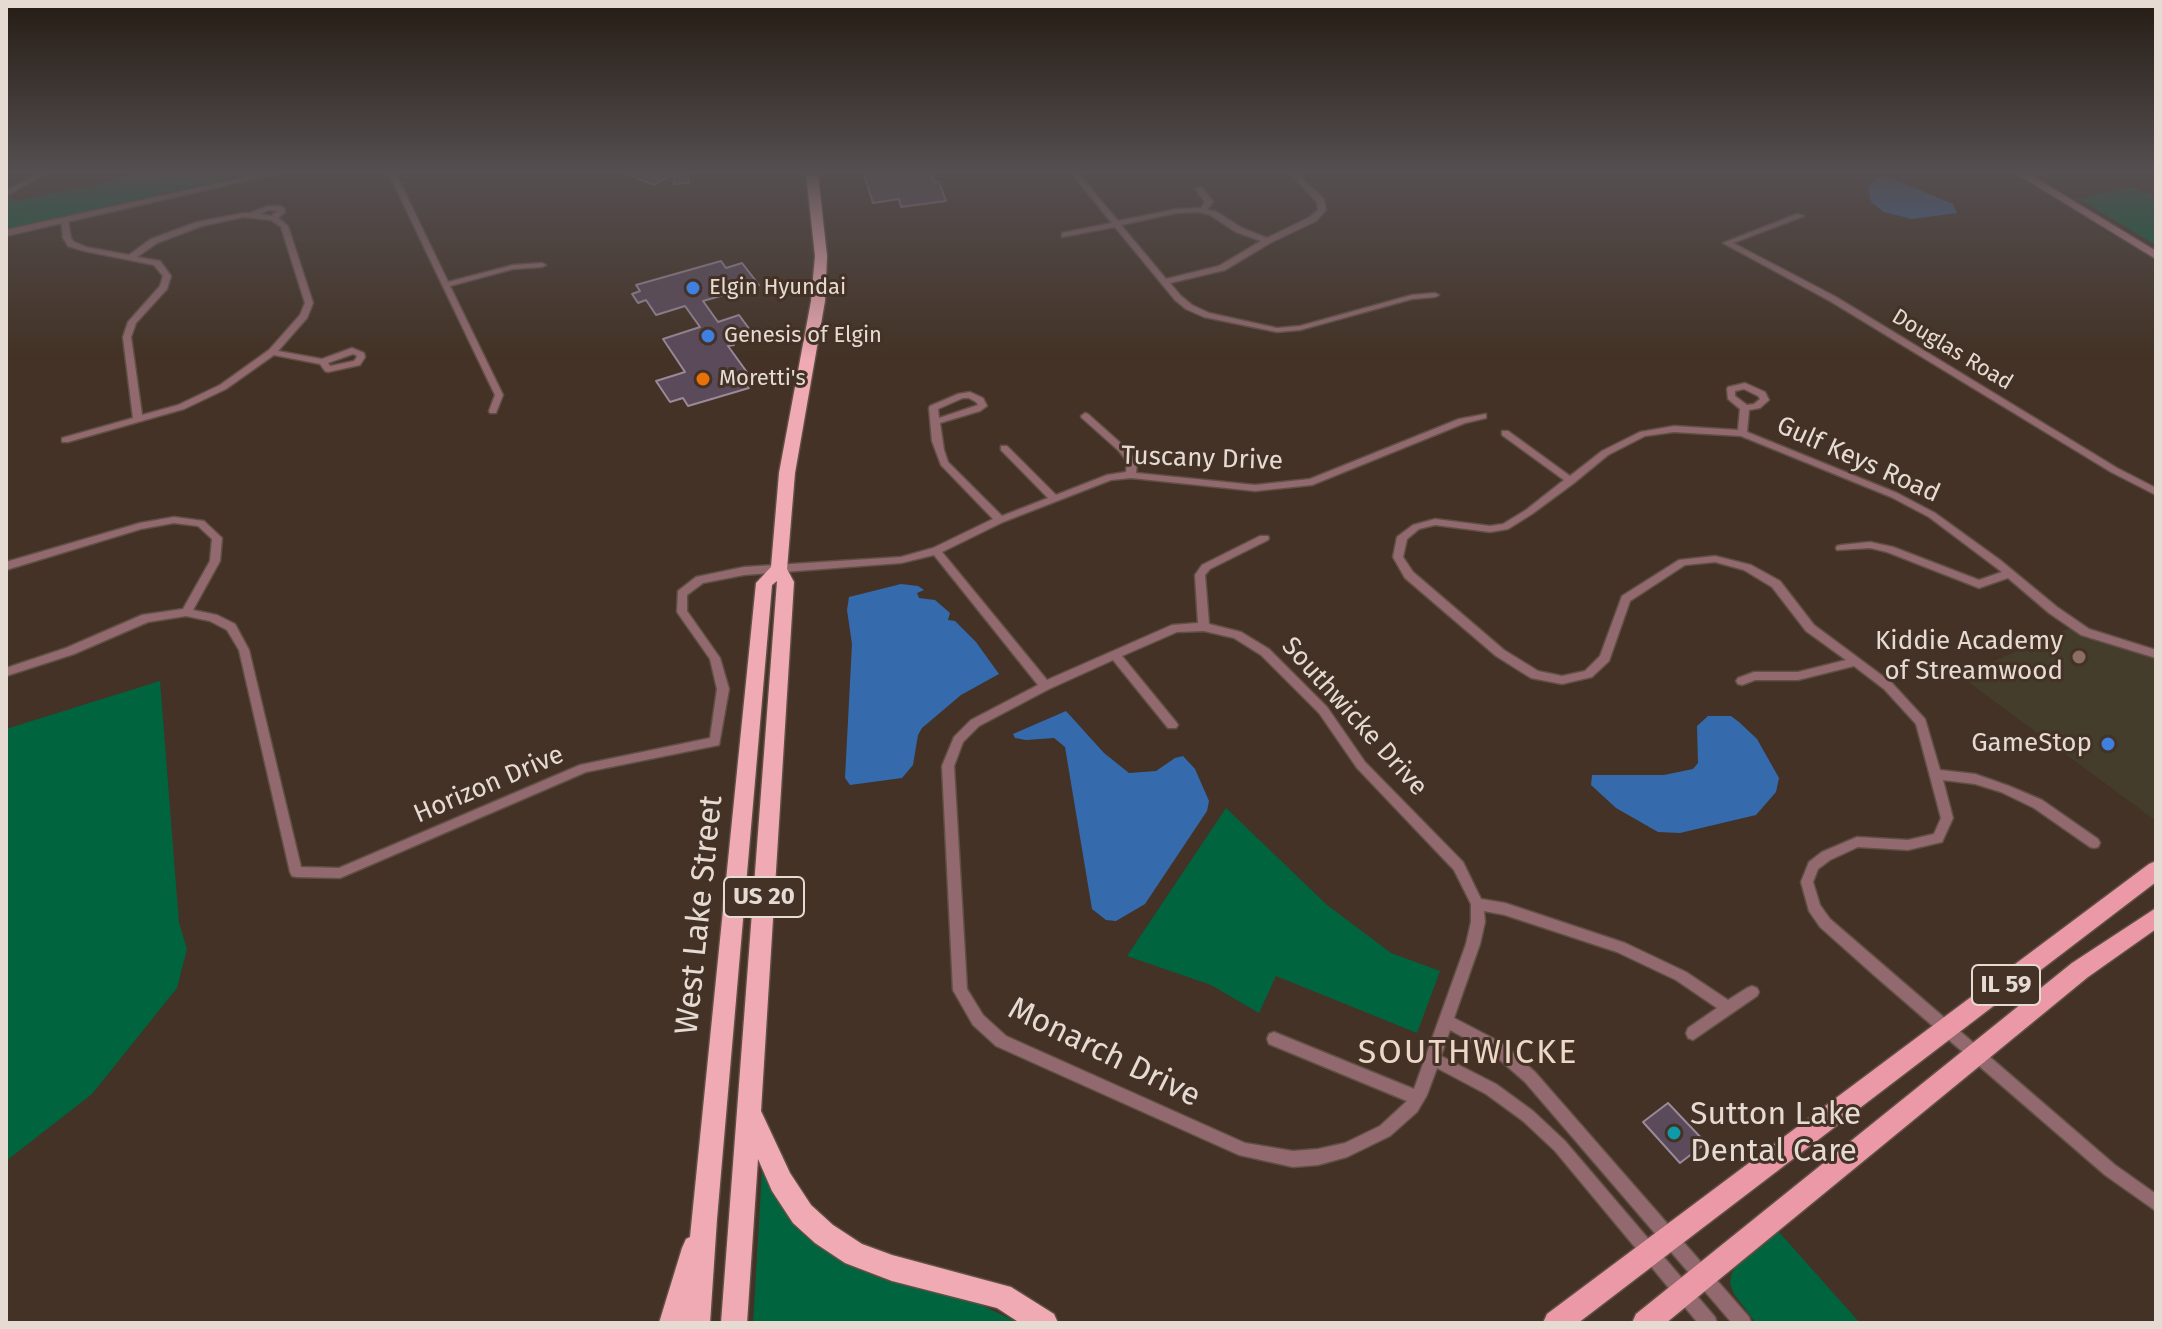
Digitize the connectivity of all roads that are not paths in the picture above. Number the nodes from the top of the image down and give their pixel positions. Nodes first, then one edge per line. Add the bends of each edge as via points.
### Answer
1 (67, 236) edge
2 (168, 236) edge
3 (287, 236) edge
4 (422, 236) edge
5 (819, 236) edge
6 (1125, 236) edge
7 (1256, 236) edge
8 (1277, 236) edge
9 (1746, 236) edge
10 (2123, 236) edge
11 (1267, 241) junction
12 (2156, 256) edge
13 (130, 258) junction
14 (542, 265) dead end
15 (1164, 282) junction
16 (446, 285) junction
17 (1435, 295) dead end
18 (272, 352) junction
19 (323, 362) dead end
20 (1745, 408) dead end
21 (493, 411) dead end
22 (1085, 416) dead end
23 (1483, 416) dead end
24 (138, 419) junction
25 (935, 422) junction
26 (1505, 433) dead end
27 (1742, 433) junction
28 (65, 440) dead end
29 (1004, 448) dead end
30 (1131, 475) junction
31 (1571, 481) junction
32 (2156, 492) edge
33 (1054, 498) junction
34 (1000, 520) junction
35 (1264, 538) dead end
36 (1841, 548) dead end
37 (936, 551) junction
38 (6, 566) edge
39 (779, 569) junction
40 (2010, 573) junction
41 (186, 612) junction
42 (1204, 627) junction
43 (1114, 654) junction
44 (2156, 654) edge
45 (1855, 662) junction
46 (6, 672) edge
47 (1742, 681) dead end
48 (1045, 686) junction
49 (1172, 725) dead end
50 (1937, 774) junction
51 (2094, 843) dead end
52 (2156, 870) edge
53 (1477, 904) junction
54 (2156, 917) edge
55 (1752, 992) dead end
56 (1728, 1008) junction
57 (1446, 1021) junction
58 (1693, 1033) dead end
59 (1274, 1039) dead end
60 (1961, 1041) junction
61 (1433, 1059) junction
62 (1418, 1098) junction
63 (748, 1110) junction
64 (1578, 1132) junction
65 (1560, 1146) junction
66 (2156, 1203) edge
67 (704, 1219) junction
68 (1660, 1245) junction
69 (1705, 1276) junction
70 (1683, 1293) junction
71 (672, 1323) edge
72 (697, 1323) edge
73 (734, 1323) edge
74 (1045, 1323) edge
75 (1556, 1323) edge
76 (1645, 1323) edge
77 (1709, 1323) edge
78 (1743, 1323) edge

1 - 13 street via 84,249
2 - 13 street
3 - 18 street via 309,303
4 - 16 street
5 - 39 highway, West Lake Street / US 20 via 818,301 787,473
6 - 15 street
7 - 11 street
8 - 11 street
9 - 32 street, Douglas Road via 1727,243 1833,299
10 - 12 main road
11 - 15 street via 1222,268
13 - 24 street via 157,263 168,282 142,308 127,337
14 - 16 street
15 - 17 street via 1198,311 1277,330
16 - 21 street via 499,395
18 - 19 street
18 - 24 street via 205,396
20 - 27 street
22 - 30 street via 1122,449 1132,462
23 - 30 street, Tuscany Drive via 1291,486 1255,488
24 - 28 street
25 - 25 street via 933,408 943,402 970,395 983,406
25 - 34 street via 944,463
26 - 31 street
27 - 31 street, Gulf Keys Road via 1674,429 1643,434 1605,453
27 - 40 street, Gulf Keys Road via 1894,495 1932,515
29 - 33 street
30 - 33 street, Tuscany Drive via 1102,479
31 - 45 street, Gulf Keys Road via 1505,527 1435,522 1416,527 1402,537 1398,557 1409,575 1500,653 1535,675 1562,680 1588,674 1605,658 1626,599 1683,562 1715,559 1747,567 1776,584 1810,628
33 - 34 street, Tuscany Drive
34 - 37 street, Tuscany Drive
35 - 42 street via 1200,575
36 - 40 street via 1889,549 1979,584
37 - 39 street, Tuscany Drive via 901,560
37 - 48 street
38 - 41 street via 140,526 174,520 201,523 217,538 215,561
39 - 41 street, Horizon Drive via 722,574 700,580 682,594 682,612 715,658 723,689 715,742 584,768 340,873 296,872 244,650 231,627
39 - 63 highway, West Lake Street / US 20 via 786,582
39 - 67 highway, West Lake Street / US 20 via 764,583
40 - 44 street, Gulf Keys Road via 2085,632
41 - 46 street via 146,618
42 - 43 street, Southwicke Drive via 1176,628
42 - 53 street, Southwicke Drive via 1257,646 1313,701 1361,765 1459,866
43 - 48 street, Southwicke Drive
43 - 49 street
45 - 47 street via 1798,676
45 - 50 street, Gulf Keys Road via 1888,686 1921,722
48 - 62 street, Monarch Drive via 975,723 958,740 948,766 960,990 978,1020 1020,1050 1268,1156 1318,1157 1347,1150 1385,1131
50 - 51 street via 2005,789 2038,804
50 - 60 street, Gulf Keys Road via 1947,818 1938,838 1908,845 1842,846 1813,866 1807,882 1825,923
52 - 60 main road, IL 59
53 - 56 street via 1620,947 1681,976
53 - 57 street via 1473,944
54 - 60 main road, IL 59
55 - 56 street
56 - 58 street
57 - 61 street
57 - 64 street via 1497,1048
59 - 62 street
60 - 66 street via 2110,1170
60 - 68 main road, IL 59
60 - 69 main road, IL 59
61 - 62 street, Monarch Drive
61 - 65 street via 1491,1089
63 - 73 highway, West Lake Street / US 20
63 - 74 highway via 781,1182 802,1214 824,1234 854,1254 892,1268 1002,1296
64 - 65 street
64 - 68 street
65 - 68 street
67 - 71 highway
67 - 72 highway, West Lake Street / US 20
68 - 69 street
68 - 70 street
68 - 75 main road, IL 59
69 - 70 main road, IL 59
69 - 78 street
70 - 76 main road, IL 59
70 - 77 street

